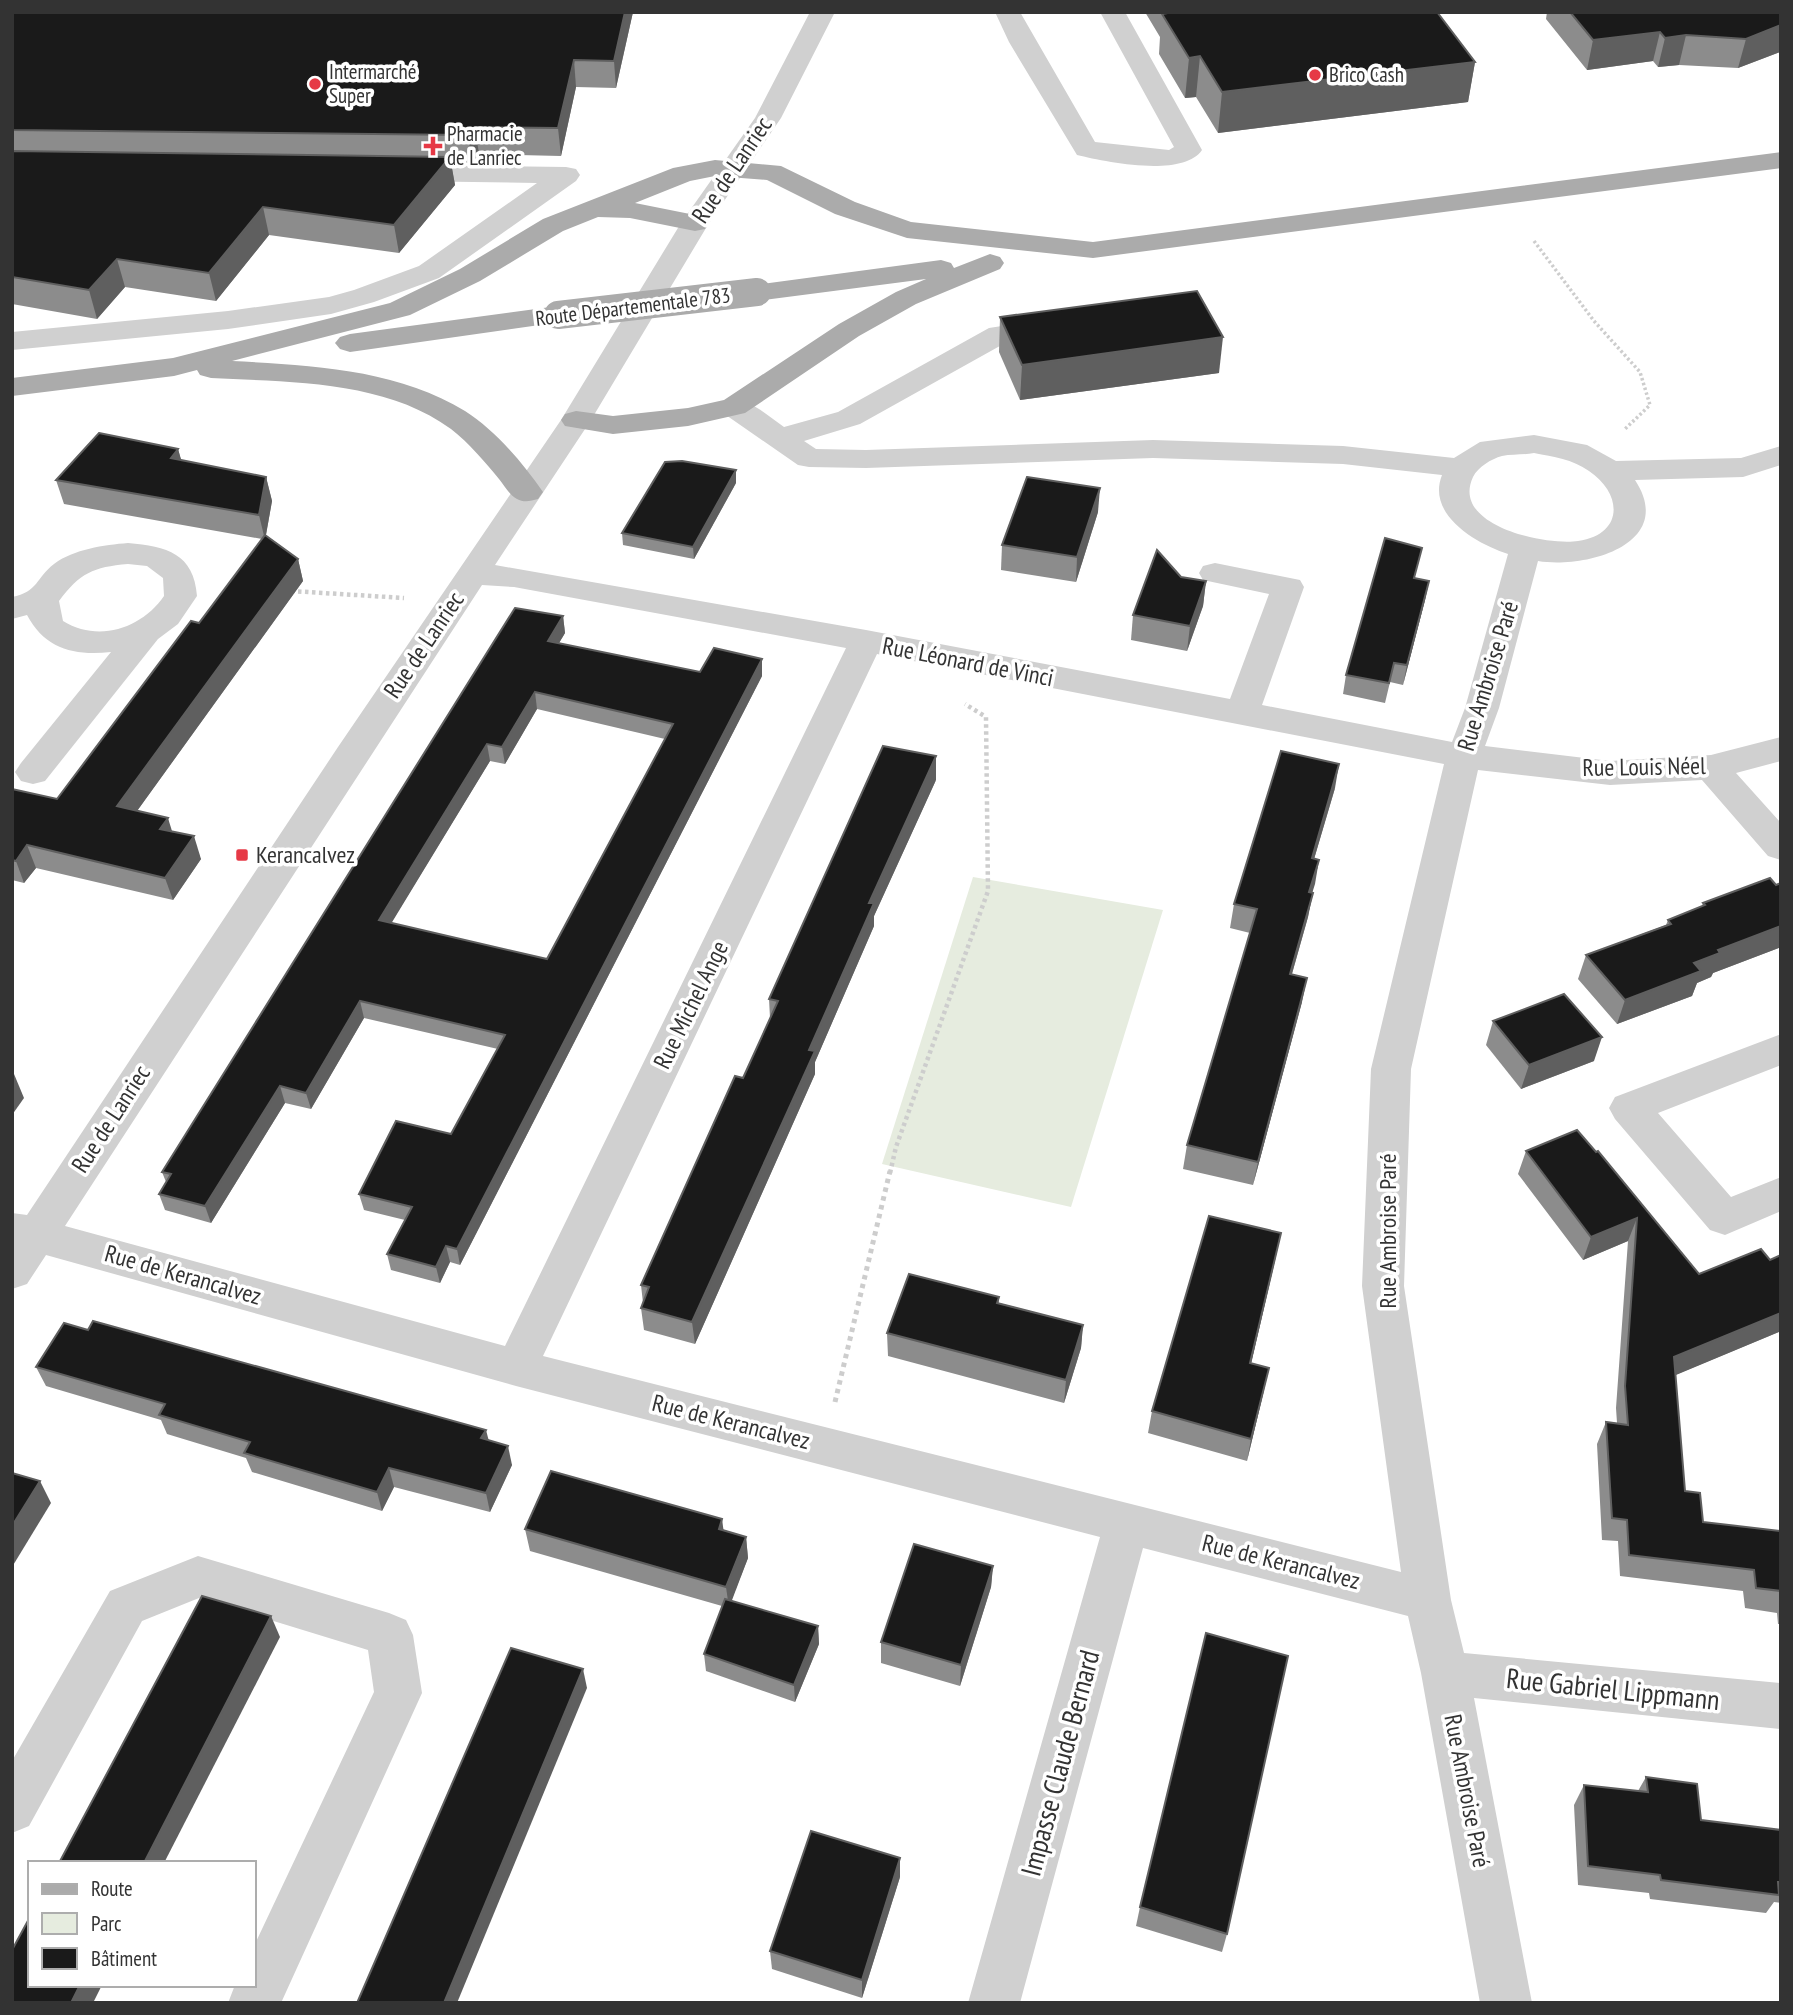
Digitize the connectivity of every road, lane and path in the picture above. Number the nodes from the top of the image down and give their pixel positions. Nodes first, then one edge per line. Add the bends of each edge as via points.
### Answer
1 (823, 12) edge
2 (1007, 12) edge
3 (1112, 12) edge
4 (1781, 160) edge
5 (733, 167) junction
6 (371, 172) edge
7 (593, 210) junction
8 (695, 223) junction
9 (1534, 241) dead end
10 (1093, 250) junction
11 (990, 264) junction
12 (1076, 324) edge
13 (12, 341) edge
14 (174, 367) junction
15 (12, 387) edge
16 (733, 407) junction
17 (576, 420) junction
18 (779, 438) junction
19 (1781, 455) edge
20 (1602, 465) junction
21 (1461, 468) junction
22 (527, 492) junction
23 (1525, 550) junction
24 (1215, 573) dead end
25 (471, 574) junction
26 (288, 591) edge
27 (27, 604) edge
28 (450, 606) junction
29 (146, 632) junction
30 (866, 642) junction
31 (964, 704) dead end
32 (1241, 715) junction
33 (1781, 749) edge
34 (1464, 756) junction
35 (1711, 767) junction
36 (33, 772) dead end
37 (1781, 847) edge
38 (1781, 1049) edge
39 (1781, 1193) edge
40 (24, 1231) edge
41 (12, 1272) edge
42 (516, 1368) junction
43 (825, 1446) junction
44 (1126, 1522) junction
45 (1428, 1600) junction
46 (1445, 1673) junction
47 (1781, 1706) edge
48 (12, 1809) edge
49 (254, 2003) edge
50 (994, 2003) edge
51 (1506, 2003) edge

1 - 5 street, Rue de Lanriec via 768,118
2 - 3 street via 1086,149 1174,158 1189,150
4 - 10 main road
5 - 7 main road via 683,174
5 - 8 street, Rue de Lanriec
5 - 10 main road via 771,172 845,208 907,230
6 - 13 street via 566,176 429,271 395,286 331,304 228,320
7 - 8 main road via 630,210
7 - 14 main road via 544,230 459,281 400,309
8 - 17 street, Rue de Lanriec
9 - 20 path via 1594,321 1640,372 1650,405
10 - 11 main road, Route Départementale 783
11 - 14 main road, Route Départementale 783, bridge via 558,315
11 - 16 main road via 906,298
12 - 18 street via 999,334 849,418
14 - 15 main road
14 - 22 main road via 326,375 416,401 454,416
16 - 17 main road via 613,425
16 - 18 street
17 - 22 street, Rue de Lanriec
18 - 21 street via 809,458 1153,449 1343,455
19 - 20 street via 1743,467
20 - 21 street via 1575,452 1534,444 1493,449
20 - 23 street via 1630,495 1631,515 1621,533 1582,551
21 - 23 street via 1453,485 1464,516 1485,534
22 - 25 street, Rue de Lanriec
23 - 34 street, Rue Ambroise Paré via 1482,708
24 - 32 street via 1288,587
25 - 28 street, Rue de Lanriec
25 - 30 street, Rue Léonard de Vinci via 498,575
26 - 28 path via 412,598
27 - 29 street via 41,610 46,624 58,634 77,641 110,642
27 - 29 street via 82,562 122,553 156,558 178,575 181,596 166,619
28 - 40 street, Rue de Lanriec
29 - 36 street
30 - 32 street, Rue Léonard de Vinci
30 - 42 street, Rue Michel Ange
31 - 43 path via 986,717 988,891 896,1147
32 - 34 street, Rue Léonard de Vinci
33 - 35 street, Rue Louis Néel
34 - 35 street, Rue Louis Néel via 1610,773
34 - 45 street, Rue Ambroise Paré via 1391,1069 1383,1286
35 - 37 street
38 - 39 street via 1629,1108 1725,1218
40 - 41 street, Rue de Lanriec
40 - 42 street, Rue de Kerancalvez
42 - 43 street, Rue de Kerancalvez
43 - 44 street, Rue de Kerancalvez
44 - 45 street, Rue de Kerancalvez
44 - 50 street, Impasse Claude Bernard
45 - 46 street, Rue Ambroise Paré
46 - 47 street, Rue Gabriel Lippmann
46 - 51 street, Rue Ambroise Paré
48 - 49 street via 126,1606 198,1577 389,1635 398,1693

